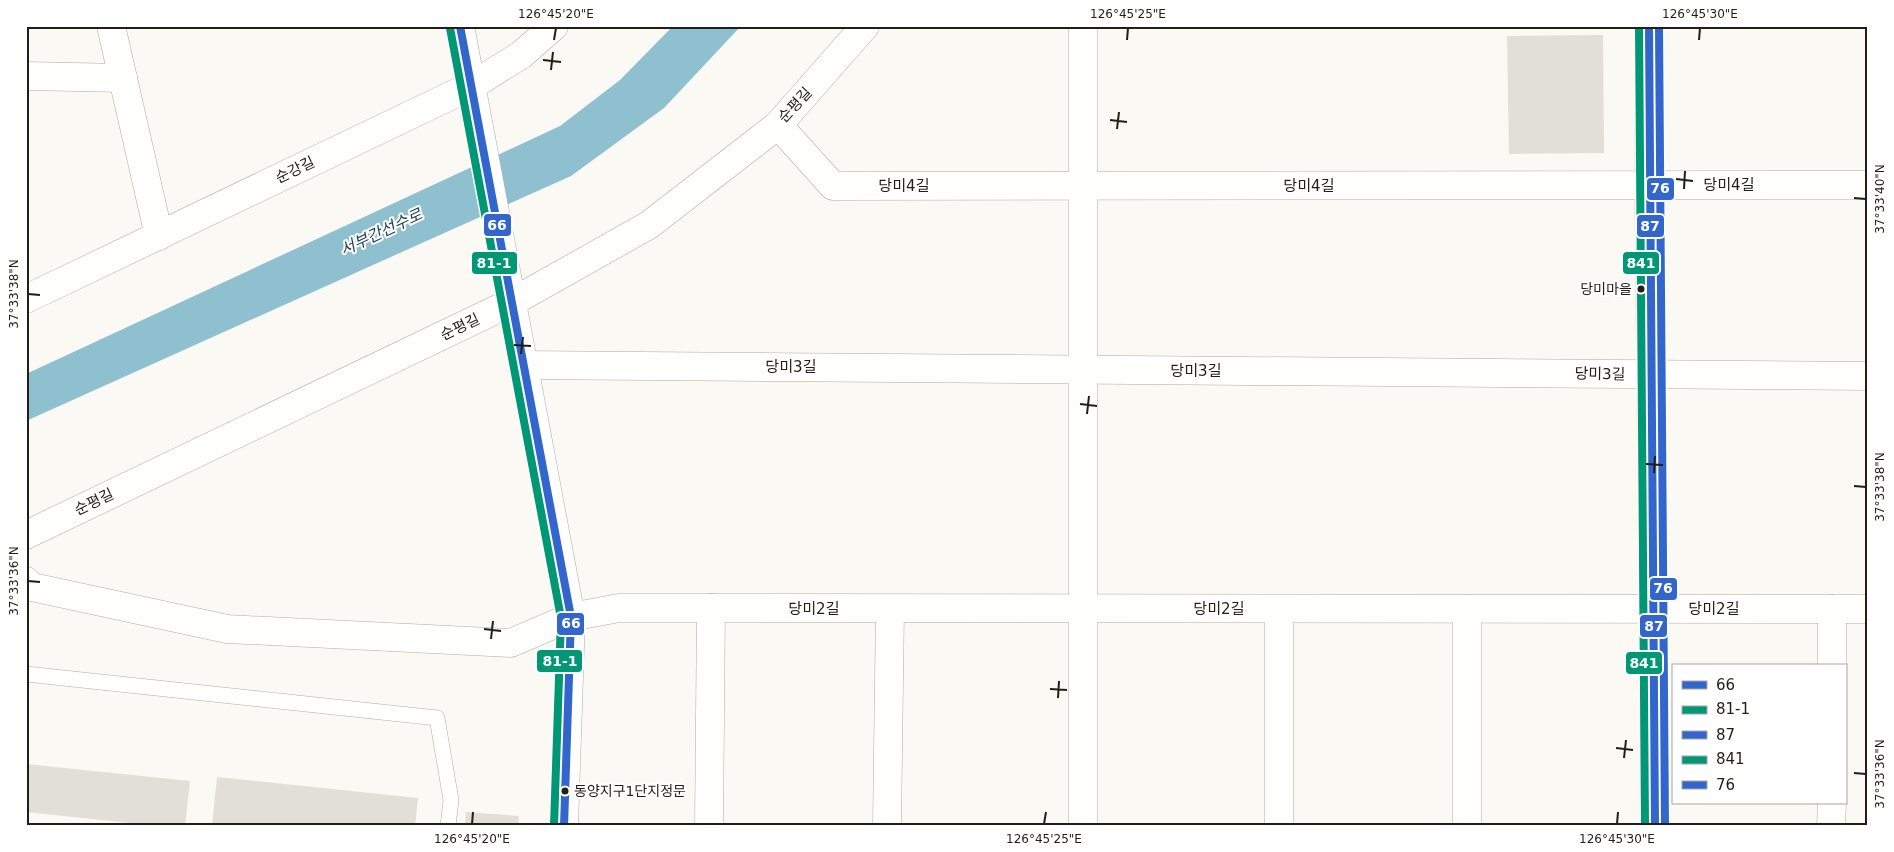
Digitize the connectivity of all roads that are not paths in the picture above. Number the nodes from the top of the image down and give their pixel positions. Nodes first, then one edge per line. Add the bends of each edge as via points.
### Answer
1 (111, 26) edge
2 (460, 26) edge
3 (554, 26) edge
4 (865, 26) edge
5 (1083, 26) edge
6 (1649, 26) edge
7 (26, 76) edge
8 (123, 78) junction
9 (473, 98) junction
10 (778, 125) junction
11 (1649, 185) junction
12 (1868, 185) edge
13 (1083, 186) junction
14 (159, 236) junction
15 (509, 290) junction
16 (26, 299) edge
17 (523, 365) junction
18 (1083, 370) junction
19 (1651, 374) junction
20 (1868, 376) edge
21 (26, 535) edge
22 (26, 582) edge
23 (711, 608) junction
24 (1083, 608) junction
25 (890, 609) junction
26 (1279, 609) junction
27 (1466, 609) junction
28 (1653, 609) junction
29 (1832, 609) junction
30 (1868, 609) edge
31 (570, 617) junction
32 (1832, 664) edge
33 (26, 674) edge
34 (1832, 804) edge
35 (448, 826) edge
36 (564, 826) edge
37 (709, 826) edge
38 (887, 826) edge
39 (1083, 826) edge
40 (1279, 826) edge
41 (1468, 826) edge
42 (1655, 826) edge
43 (1832, 826) edge

1 - 8 street
2 - 9 street
3 - 9 street, 순강길
4 - 10 street, 순평길
5 - 13 street
6 - 11 street
7 - 8 street
8 - 14 street
9 - 14 street, 순강길
9 - 15 street
10 - 13 street, 당미4길 via 833,186
10 - 15 street, 순평길 via 649,225
11 - 12 street, 당미4길
11 - 13 street, 당미4길
11 - 19 street
13 - 18 street
14 - 16 street, 순강길
15 - 17 street
15 - 21 street, 순평길
17 - 18 street, 당미3길
17 - 31 street
18 - 19 street, 당미3길
18 - 24 street
19 - 20 street, 당미3길
19 - 28 street
22 - 31 street via 32,587 227,629 510,643
23 - 25 street, 당미2길
23 - 31 street, 당미2길 via 619,608
23 - 37 street
24 - 25 street, 당미2길
24 - 26 street, 당미2길
24 - 39 street
25 - 38 street
26 - 27 street, 당미2길
26 - 40 street
27 - 28 street, 당미2길
27 - 41 street
28 - 29 street, 당미2길
28 - 42 street
29 - 30 street, 당미2길
29 - 32 street
31 - 36 street
33 - 35 lane via 437,718 451,800
34 - 43 street

